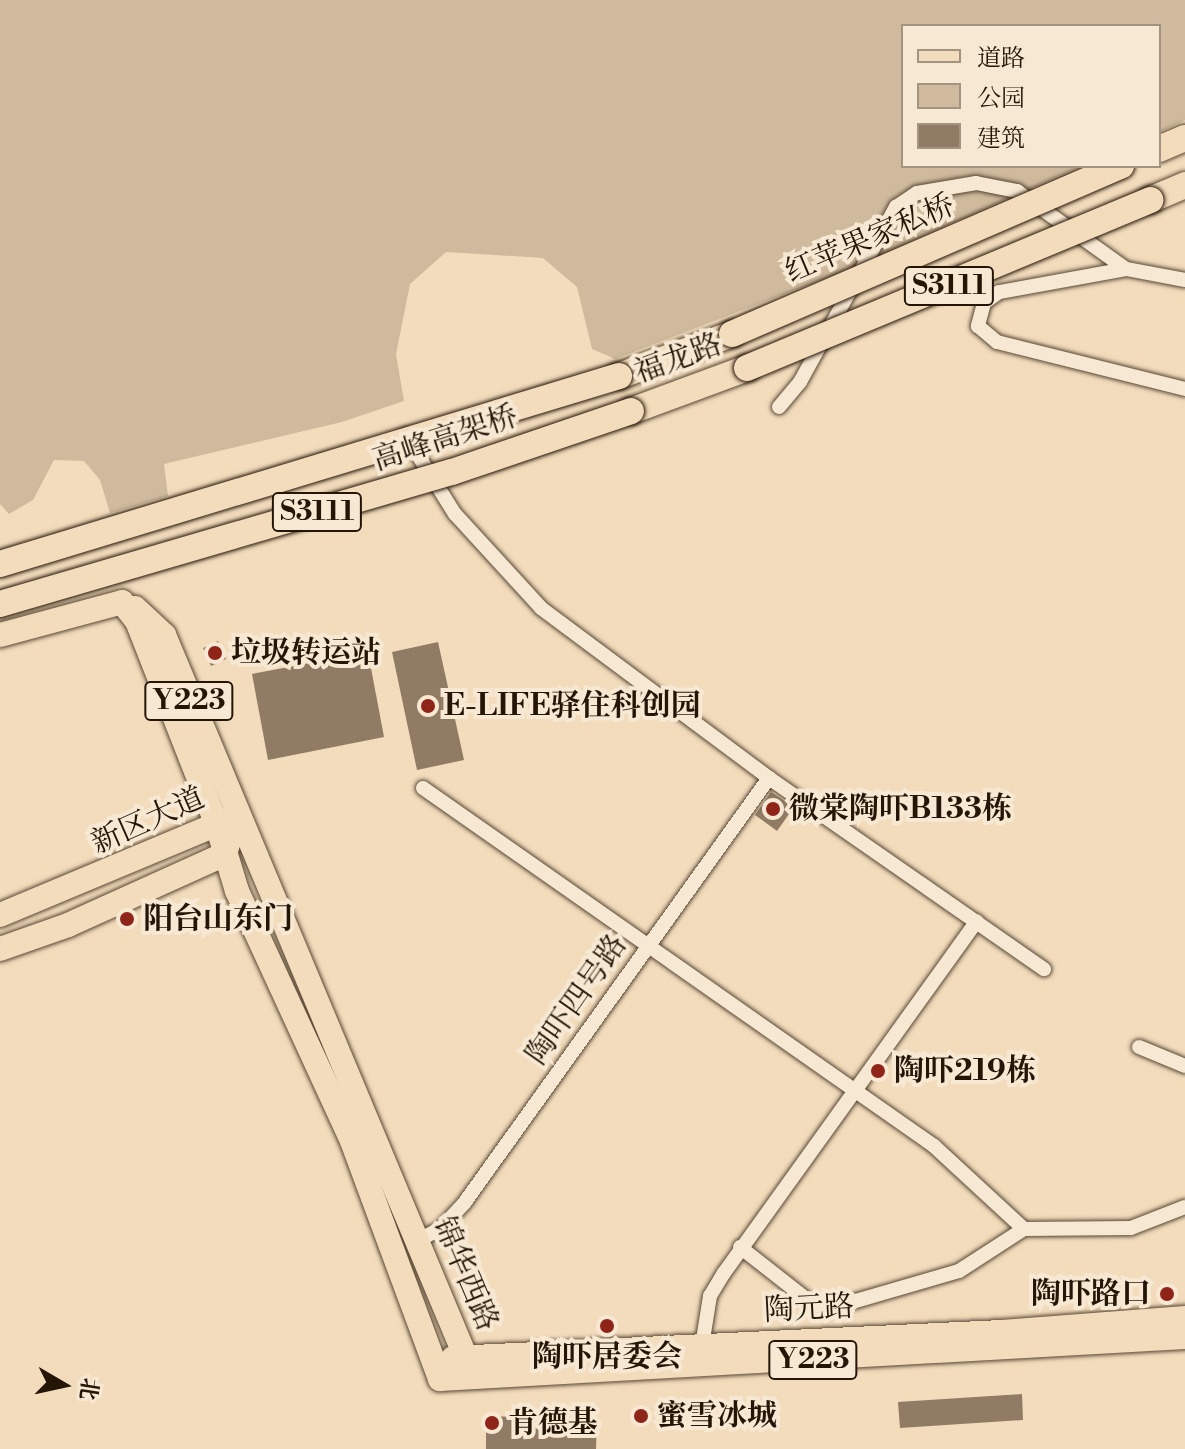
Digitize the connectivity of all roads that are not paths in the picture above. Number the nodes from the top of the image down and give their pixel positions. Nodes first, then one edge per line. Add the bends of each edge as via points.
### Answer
1 (1185, 138) edge
2 (1161, 148) edge
3 (1116, 168) edge
4 (1185, 185) edge
5 (1126, 269) junction
6 (1185, 280) edge
7 (732, 334) joint
8 (619, 376) joint
9 (1185, 389) edge
10 (779, 407) dead end
11 (631, 411) joint
12 (403, 433) dead end
13 (0, 564) edge
14 (0, 604) edge
15 (0, 635) edge
16 (769, 778) junction
17 (423, 788) dead end
18 (227, 821) junction
19 (225, 854) junction
20 (130, 864) junction
21 (142, 893) junction
22 (0, 915) edge
23 (977, 921) junction
24 (647, 946) junction
25 (0, 949) edge
26 (1044, 969) dead end
27 (1139, 1047) dead end
28 (1185, 1066) edge
29 (853, 1089) junction
30 (1185, 1207) edge
31 (1024, 1229) junction
32 (417, 1241) junction
33 (740, 1247) junction
34 (1185, 1318) edge
35 (1185, 1337) edge
36 (702, 1346) junction
37 (466, 1358) junction
38 (438, 1368) junction

1 - 2 highway
3 - 7 highway, 红苹果家私桥 / S3111, bridge
4 - 11 highway, 福龙路 / S3111, bridge via 747,368
5 - 6 street
5 - 9 street via 999,292 984,303 978,326 997,342
5 - 10 street via 1017,191 976,183 917,193 896,207 800,382
7 - 8 highway, 福龙路 / S3111
8 - 13 highway, 高峰高架桥 / S3111, bridge
11 - 14 highway, 高峰高架桥 / S3111, bridge via 452,472
12 - 16 street via 455,514 541,608
15 - 18 main road, 锦华西路 / Y223 via 73,611 122,602 144,612 164,635
16 - 23 street
16 - 24 street, 陶吓四号路
17 - 24 street
18 - 19 main road, 新区大道
18 - 20 main road, 新区大道
18 - 32 main road, 锦华西路 / Y223
19 - 21 main road, 新区大道
19 - 38 main road, 锦华西路 via 352,1141
20 - 21 main road
20 - 22 main road, 新区大道
21 - 25 main road, 新区大道
23 - 26 street
23 - 29 street
24 - 29 street
24 - 32 street, 陶吓四号路 via 454,1216
27 - 28 street
29 - 31 street via 934,1146
29 - 33 street
30 - 31 street via 1131,1228
31 - 33 street via 959,1271 835,1307 814,1305
32 - 37 main road, 锦华西路 / Y223
33 - 36 street via 710,1296
34 - 36 main road, 陶元路 / Y223
35 - 38 main road, 陶元路 / Y223
36 - 37 main road, 陶元路 / Y223
37 - 38 main road, 锦华西路

